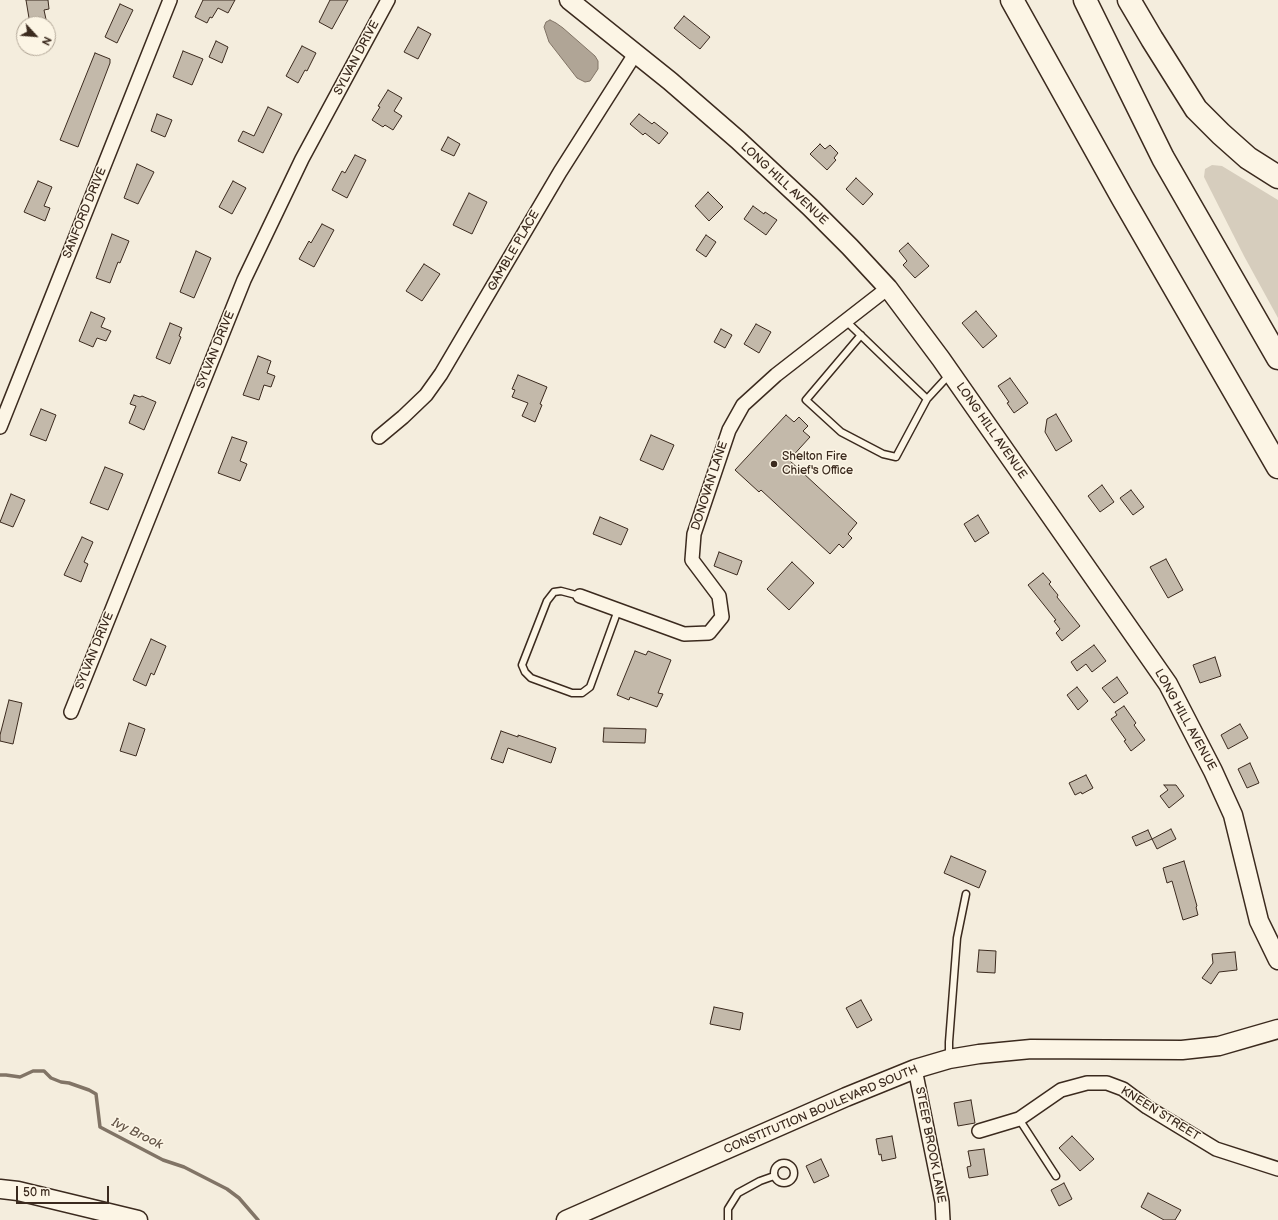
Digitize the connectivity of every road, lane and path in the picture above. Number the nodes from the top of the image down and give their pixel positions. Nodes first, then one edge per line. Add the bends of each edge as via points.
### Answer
1 (170, 0) edge
2 (388, 0) edge
3 (569, 0) edge
4 (1012, 0) edge
5 (1085, 0) edge
6 (1129, 0) edge
7 (635, 54) junction
8 (1278, 177) edge
9 (888, 288) junction
10 (846, 321) junction
11 (860, 335) junction
12 (1278, 358) edge
13 (1218, 364) junction
14 (951, 374) junction
15 (927, 398) junction
16 (0, 427) edge
17 (379, 437) dead end
18 (1278, 451) edge
19 (1278, 467) edge
20 (580, 596) joint
21 (618, 610) junction
22 (71, 712) dead end
23 (966, 894) dead end
24 (1278, 960) edge
25 (1278, 1029) edge
26 (949, 1059) junction
27 (916, 1069) junction
28 (1019, 1120) junction
29 (979, 1131) dead end
30 (1278, 1169) edge
31 (774, 1176) dead end
32 (1056, 1176) dead end
33 (0, 1189) edge
34 (138, 1220) edge
35 (566, 1220) edge
36 (728, 1220) edge
37 (943, 1220) edge

1 - 16 street, SANFORD DRIVE
2 - 22 street, SYLVAN DRIVE via 302,160 244,280
3 - 7 street, LONG HILL AVENUE
4 - 13 highway
5 - 12 highway via 1163,158
6 - 8 highway via 1196,109 1248,158
7 - 9 street, LONG HILL AVENUE via 732,135 810,207
7 - 17 street, GAMBLE PLACE via 560,172 441,374 426,395
9 - 10 street, DONOVAN LANE
9 - 14 street, LONG HILL AVENUE
10 - 11 lane
10 - 21 street, DONOVAN LANE via 776,375 743,405 729,430 694,534 692,560 719,596 722,617 709,633 684,634
11 - 15 lane
11 - 15 lane via 806,400 841,432 883,454 896,457
13 - 18 highway
13 - 19 highway
14 - 15 lane
14 - 24 street, LONG HILL AVENUE via 1168,684 1233,815 1259,921
20 - 21 street, DONOVAN LANE
20 - 21 lane via 561,590 554,592 547,600 522,665 531,678 572,693 582,693 590,687
23 - 26 lane via 956,938
25 - 26 street, CONSTITUTION BOULEVARD SOUTH via 1219,1046 1182,1050 1030,1049
26 - 27 street, CONSTITUTION BOULEVARD SOUTH
27 - 35 street, CONSTITUTION BOULEVARD SOUTH via 846,1097
27 - 37 street, STEEP BROOK LANE via 942,1202
28 - 29 street, KNEEN STREET
28 - 30 street, KNEEN STREET via 1061,1090 1086,1083 1107,1083 1123,1089 1147,1107 1216,1149
28 - 32 lane
31 - 36 lane via 738,1193 728,1209
33 - 34 street

